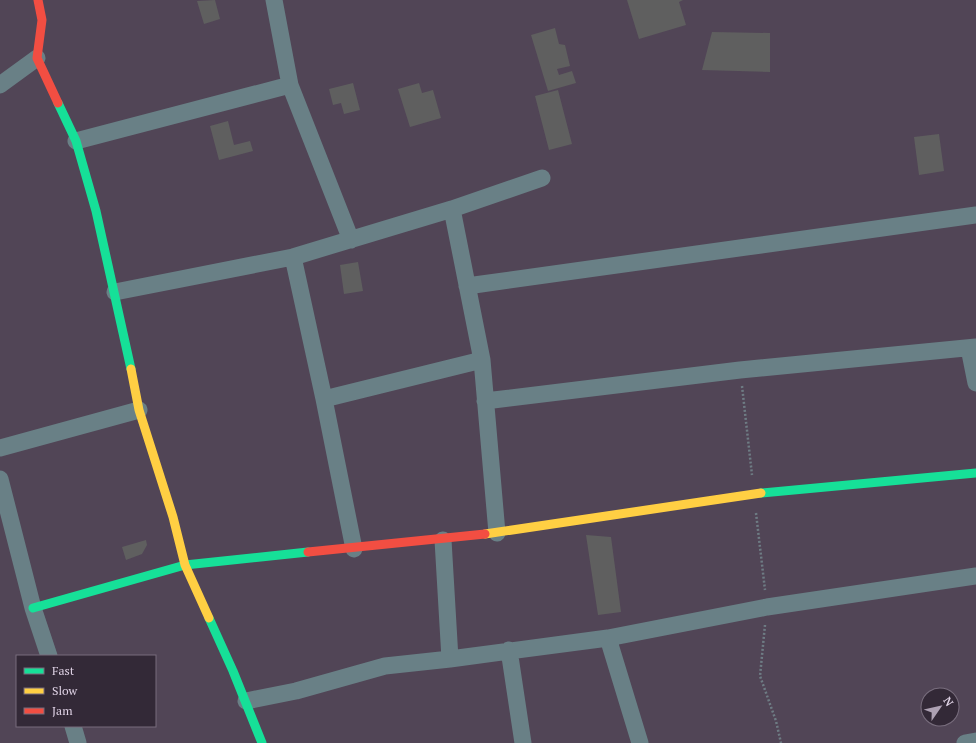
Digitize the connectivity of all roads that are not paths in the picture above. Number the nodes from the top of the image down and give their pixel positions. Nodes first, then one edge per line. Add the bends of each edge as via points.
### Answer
1 (38, 0) edge
2 (274, 0) edge
3 (37, 58) junction
4 (0, 85) edge
5 (290, 85) junction
6 (76, 141) junction
7 (542, 178) dead end
8 (452, 209) junction
9 (976, 215) edge
10 (351, 240) junction
11 (293, 257) junction
12 (468, 286) junction
13 (116, 292) junction
14 (973, 348) edge
15 (482, 360) junction
16 (976, 383) edge
17 (324, 399) junction
18 (485, 401) junction
19 (139, 410) junction
20 (0, 448) edge
21 (976, 473) edge
22 (0, 479) edge
23 (497, 533) junction
24 (443, 540) junction
25 (354, 549) junction
26 (185, 565) junction
27 (976, 576) edge
28 (33, 608) junction
29 (608, 638) junction
30 (509, 650) junction
31 (49, 655) edge
32 (450, 659) junction
33 (246, 701) junction
34 (73, 727) edge
35 (976, 741) edge
36 (78, 743) edge
37 (262, 743) edge
38 (523, 743) edge
39 (640, 743) edge
40 (965, 743) edge

1 - 3 street via 42,20
2 - 5 street
3 - 4 street
3 - 6 street
5 - 6 street
5 - 10 street
6 - 13 street
7 - 8 street
8 - 10 street
8 - 12 street
9 - 12 street
10 - 11 street
11 - 13 street
11 - 17 street
12 - 15 street
13 - 19 street
14 - 16 street
14 - 18 street via 740,370
15 - 17 street
15 - 18 street
17 - 25 street
18 - 23 street
19 - 20 street
19 - 26 street via 174,517
21 - 23 street via 754,494
22 - 28 street
23 - 24 street
24 - 25 street
24 - 32 street
25 - 26 street
26 - 28 street
26 - 33 street
27 - 29 street via 767,607
28 - 31 street
29 - 30 street
29 - 39 street
30 - 32 street
30 - 38 street
32 - 33 street via 385,666 296,691
33 - 37 street
34 - 36 street
35 - 40 street

